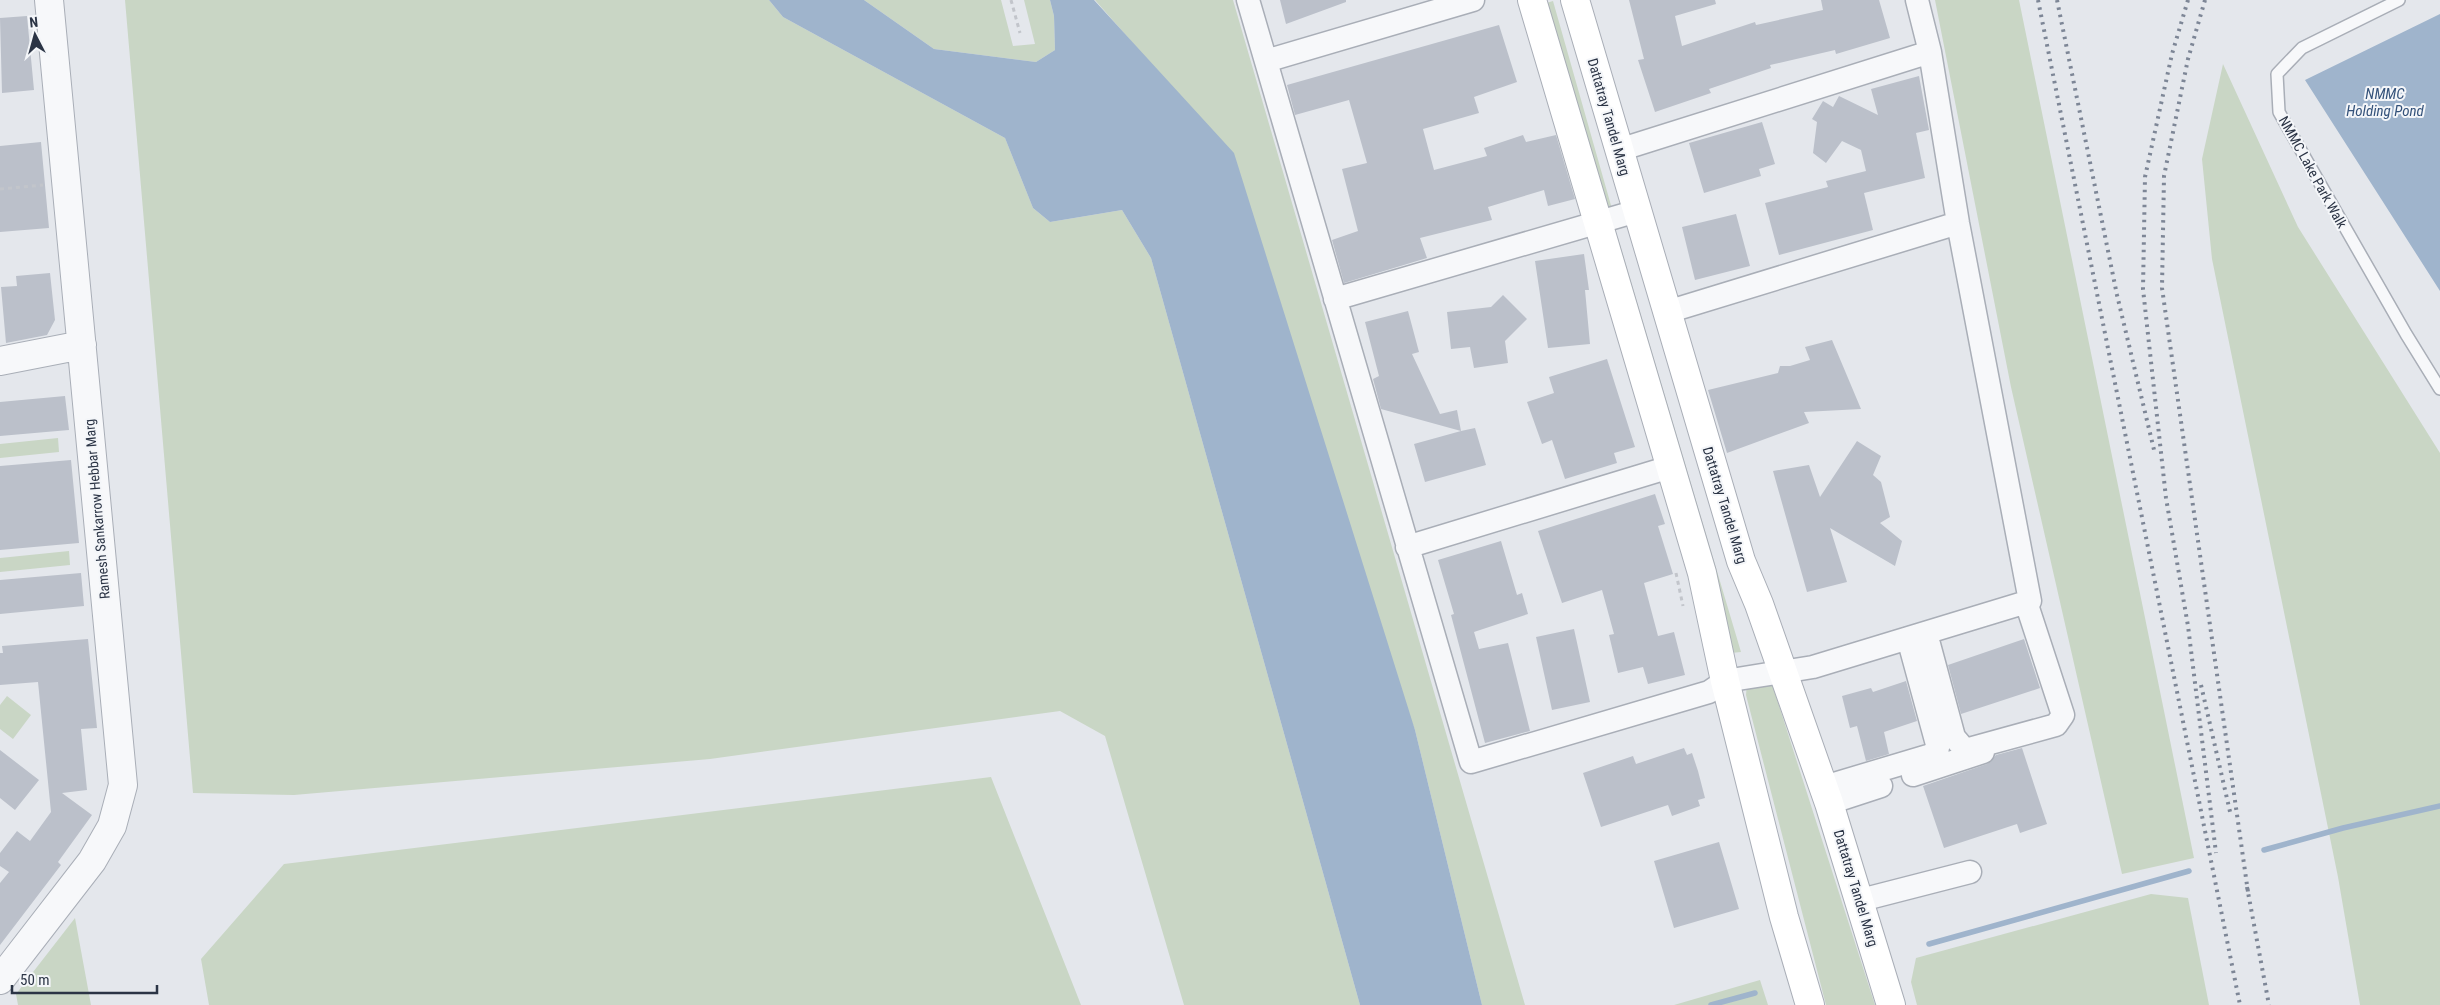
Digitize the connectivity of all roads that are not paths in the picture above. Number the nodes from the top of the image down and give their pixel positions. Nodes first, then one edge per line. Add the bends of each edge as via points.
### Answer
1 (48, 0) edge
2 (1248, 0) edge
3 (1473, 0) edge
4 (1532, 0) edge
5 (1575, 0) edge
6 (1917, 0) edge
7 (2399, 0) edge
8 (1930, 52) junction
9 (1266, 61) junction
10 (1619, 150) junction
11 (1637, 211) junction
12 (1598, 222) junction
13 (1958, 223) junction
14 (1335, 299) junction
15 (1667, 312) junction
16 (82, 344) junction
17 (0, 361) edge
18 (2440, 389) edge
19 (1670, 466) junction
20 (1407, 547) junction
21 (2026, 602) junction
22 (1917, 636) junction
23 (1781, 670) junction
24 (1725, 681) junction
25 (1990, 750) dead end
26 (1826, 795) junction
27 (1970, 872) dead end
28 (1861, 900) junction
29 (0, 980) edge
30 (1810, 1005) edge
31 (1891, 1005) edge

1 - 16 street, Ramesh Sankarrow Hebbar Marg
2 - 9 street
3 - 9 street
4 - 12 main road
5 - 10 main road, Dattatray Tandel Marg
6 - 8 street
7 - 18 lane, NMMC Lake Park Walk via 2302,48 2277,74 2279,112
8 - 10 street
8 - 13 street
9 - 14 street
10 - 11 main road, Dattatray Tandel Marg
11 - 12 street
11 - 15 main road, Dattatray Tandel Marg
12 - 14 street
12 - 19 main road
13 - 15 street
13 - 21 street via 2030,601
14 - 20 street
15 - 23 main road, Dattatray Tandel Marg via 1741,561
16 - 17 street
16 - 29 street, Ramesh Sankarrow Hebbar Marg via 123,786 112,826 92,861
19 - 20 street
19 - 24 main road via 1702,573
20 - 24 street via 1472,762 1709,692
21 - 22 street
21 - 22 street via 2063,715 2056,724 1965,750 1954,736
22 - 23 street via 1813,667
22 - 26 street via 1938,748 1931,755
23 - 24 street
23 - 26 main road, Dattatray Tandel Marg
24 - 30 main road via 1784,917
25 - 26 street
26 - 28 main road, Dattatray Tandel Marg
27 - 28 street
28 - 31 main road, Dattatray Tandel Marg

